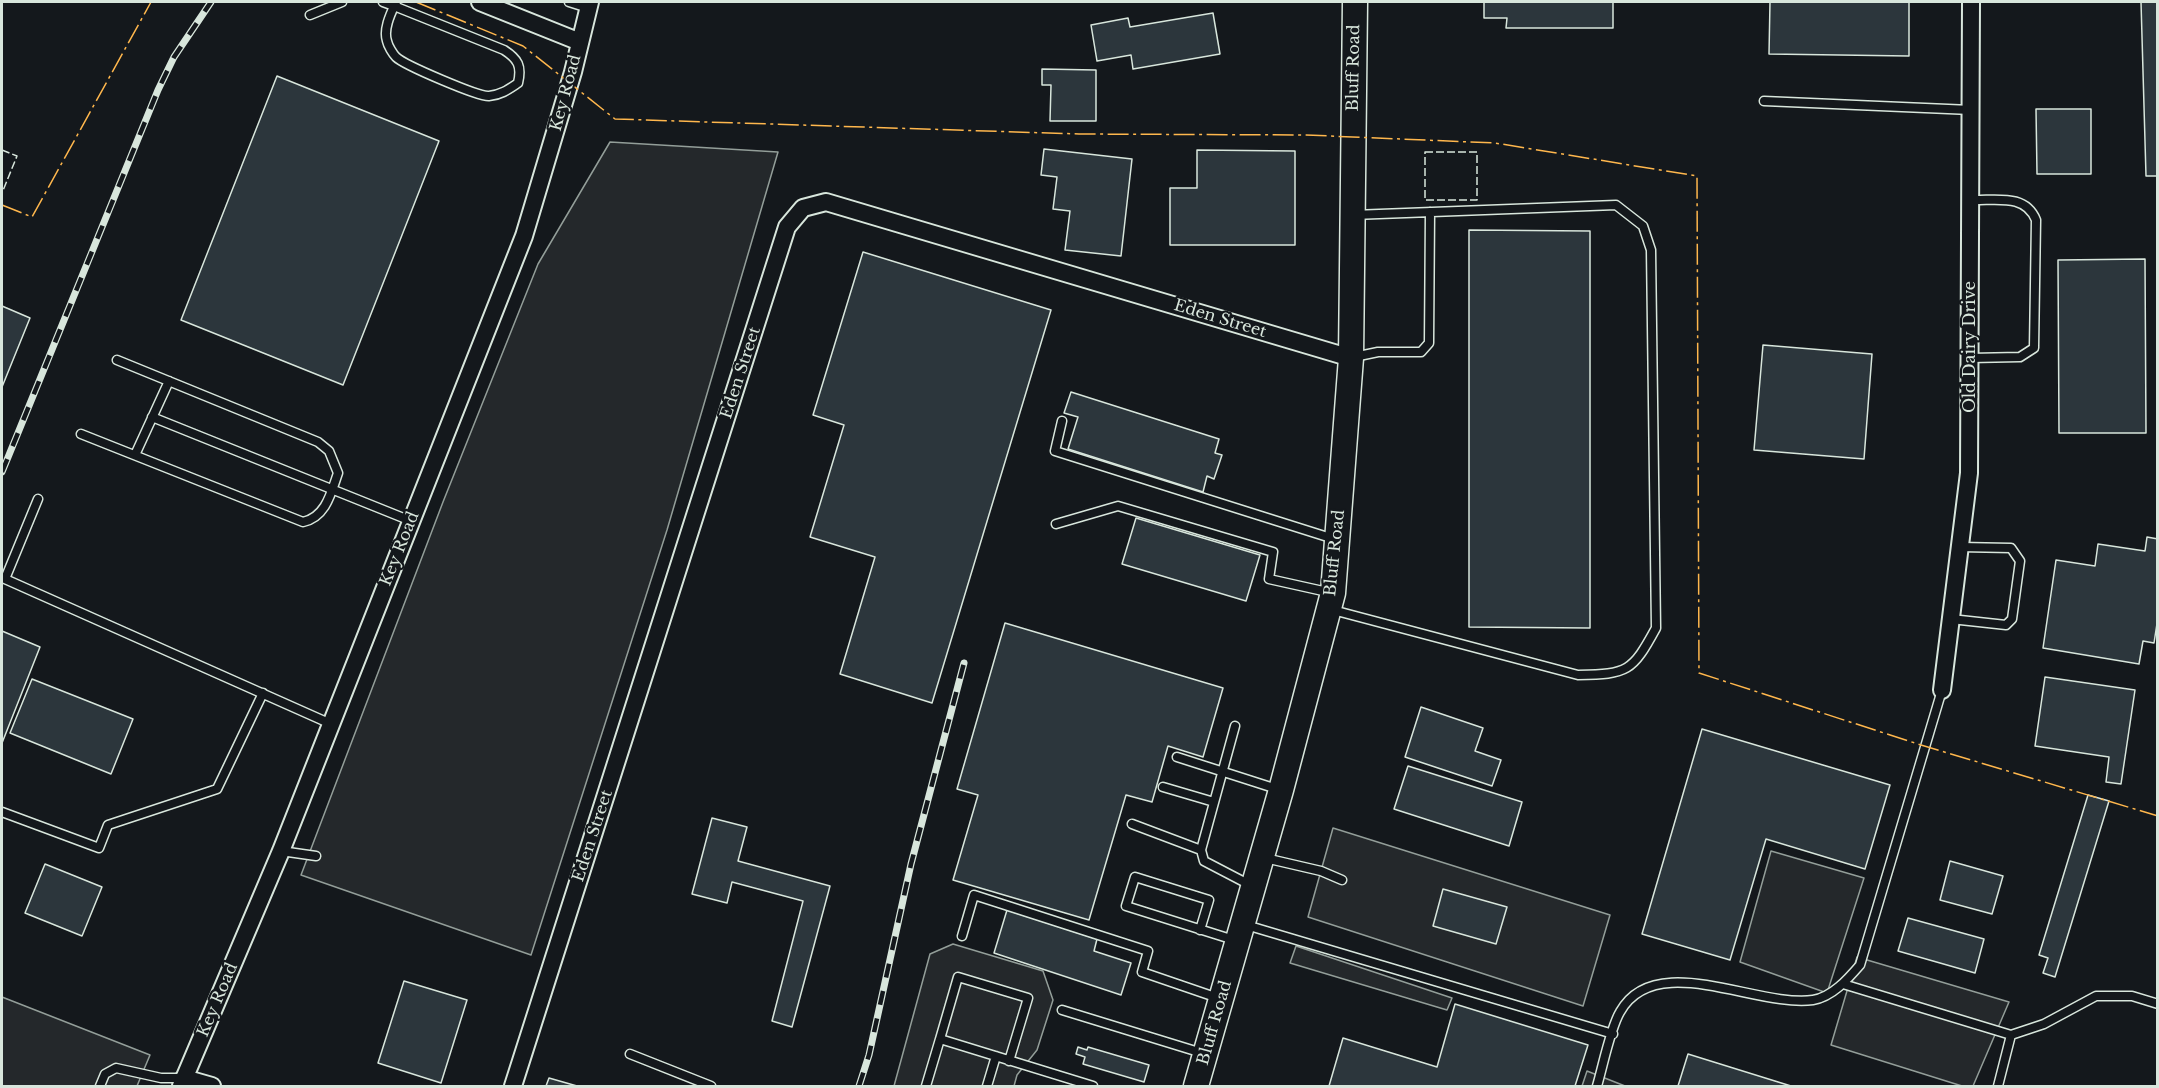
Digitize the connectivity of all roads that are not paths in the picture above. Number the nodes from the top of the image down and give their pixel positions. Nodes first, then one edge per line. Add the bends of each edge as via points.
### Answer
1 (342, 2) edge
2 (383, 2) edge
3 (480, 2) edge
4 (569, 2) edge
5 (1355, 2) edge
6 (1971, 2) edge
7 (395, 4) edge
8 (589, 5) edge
9 (310, 15) dead end
10 (580, 42) junction
11 (1764, 101) dead end
12 (1971, 110) junction
13 (1970, 200) junction
14 (1430, 212) junction
15 (1353, 215) junction
16 (1351, 358) junction
17 (1970, 358) junction
18 (117, 360) dead end
19 (169, 381) junction
20 (152, 417) junction
21 (1062, 421) dead end
22 (81, 434) dead end
23 (135, 455) junction
24 (332, 489) junction
25 (38, 499) dead end
26 (411, 521) junction
27 (1056, 524) dead end
28 (1338, 540) junction
29 (1960, 547) junction
30 (1331, 601) junction
31 (1951, 619) junction
32 (1942, 690) joint
33 (262, 693) junction
34 (331, 724) junction
35 (1235, 726) dead end
36 (1178, 757) dead end
37 (1222, 772) junction
38 (1163, 787) dead end
39 (1281, 790) junction
40 (1214, 802) junction
41 (2, 812) edge
42 (1132, 824) dead end
43 (1201, 850) junction
44 (281, 851) junction
45 (316, 856) dead end
46 (1262, 857) junction
47 (1341, 880) dead end
48 (1253, 886) junction
49 (1200, 930) junction
50 (1240, 932) junction
51 (962, 936) dead end
52 (1843, 984) junction
53 (1222, 999) junction
54 (2157, 1004) edge
55 (1062, 1010) dead end
56 (1613, 1034) junction
57 (2011, 1035) junction
58 (940, 1039) junction
59 (630, 1054) dead end
60 (1206, 1054) junction
61 (996, 1056) junction
62 (1009, 1061) junction
63 (182, 1082) edge
64 (1078, 1084) edge
65 (100, 1086) edge
66 (212, 1086) edge
67 (513, 1086) edge
68 (711, 1086) edge
69 (926, 1086) edge
70 (987, 1086) edge
71 (1093, 1086) edge
72 (1196, 1086) edge
73 (1597, 1086) edge
74 (1998, 1086) edge

1 - 9 lane
2 - 7 lane
3 - 10 street
4 - 8 lane
5 - 15 main road, Bluff Road
6 - 12 street, Old Dairy Drive
7 - 7 lane via 386,41 395,57 409,66 486,96 502,94 518,83 521,71 517,58
8 - 10 street, Key Road
10 - 26 street, Key Road via 524,236
11 - 12 lane
12 - 13 street, Old Dairy Drive
13 - 17 street, Old Dairy Drive
13 - 17 lane via 2022,202 2031,208 2036,220 2034,348 2020,357
14 - 15 lane
14 - 16 lane via 1429,343 1421,352 1378,352
14 - 30 lane via 1616,205 1642,226 1651,250 1656,628 1639,658 1616,674 1578,675
15 - 16 main road, Bluff Road
16 - 28 main road, Bluff Road
16 - 67 street, Eden Street via 826,202 803,208 787,227
17 - 29 street, Old Dairy Drive via 1969,473
18 - 19 lane
19 - 20 lane
19 - 24 lane via 318,442 330,451 337,464
20 - 23 lane
20 - 24 lane
21 - 28 lane via 1054,451
22 - 23 lane
23 - 24 lane via 303,522 314,520 322,511
24 - 26 lane
25 - 33 lane via 5,579
26 - 34 street, Key Road
27 - 30 lane via 1118,506 1273,552 1269,579
28 - 30 main road, Bluff Road
29 - 31 street, Old Dairy Drive
29 - 31 lane via 2011,548 2020,561 2012,619 2006,625
30 - 39 main road, Bluff Road
31 - 32 street, Old Dairy Drive
32 - 52 lane via 1860,965
33 - 34 lane
33 - 41 lane via 217,789 108,825 99,848
34 - 44 street, Key Road
35 - 37 lane
36 - 37 lane
37 - 39 lane
37 - 40 lane
38 - 40 lane
39 - 46 main road, Bluff Road
40 - 43 lane
42 - 43 lane
43 - 48 lane via 1204,861
44 - 45 lane
44 - 63 street, Key Road
46 - 47 lane via 1321,870
46 - 48 main road, Bluff Road
48 - 50 main road, Bluff Road
49 - 49 lane via 1126,906 1135,877 1209,900
49 - 50 lane
50 - 53 main road, Bluff Road
50 - 56 lane
51 - 53 lane via 974,895 1148,951 1142,972
52 - 56 lane via 1815,1000 1782,1000 1679,982 1643,987 1620,1012
52 - 57 lane
53 - 60 main road, Bluff Road
54 - 57 lane via 2132,996 2096,996 2044,1024
55 - 60 lane
56 - 73 lane
57 - 74 lane
58 - 61 lane
58 - 62 lane via 958,977 1028,998
58 - 69 lane
59 - 68 lane
60 - 72 main road, Bluff Road
61 - 62 lane
61 - 70 lane
62 - 64 lane
63 - 65 lane via 116,1068 105,1074
63 - 66 street
64 - 71 lane

